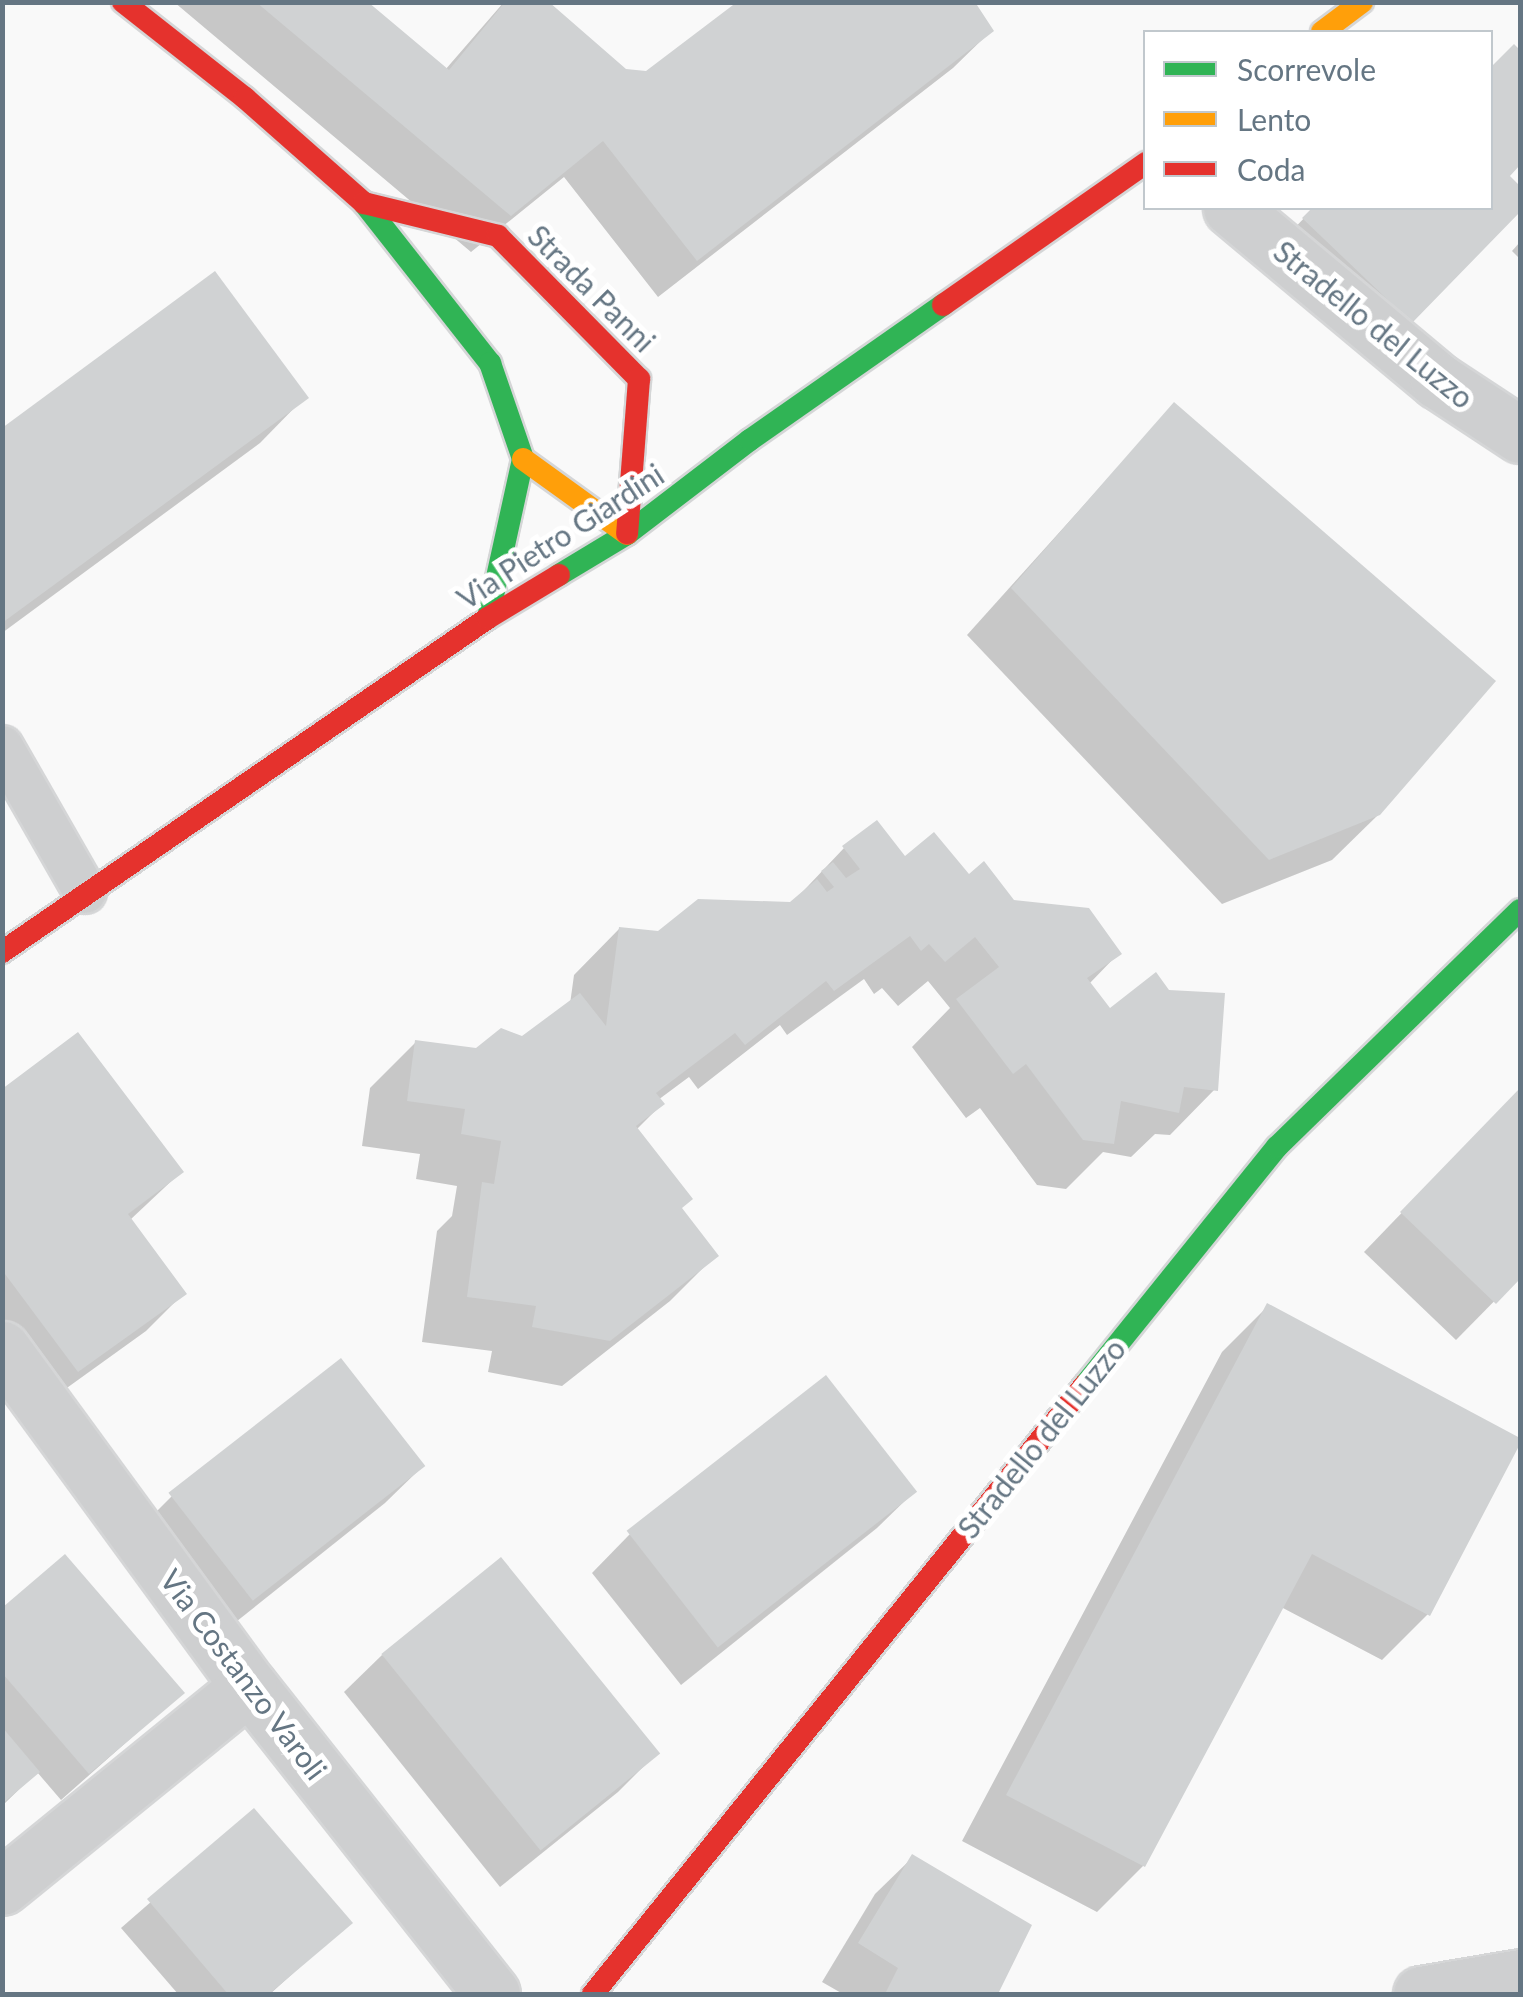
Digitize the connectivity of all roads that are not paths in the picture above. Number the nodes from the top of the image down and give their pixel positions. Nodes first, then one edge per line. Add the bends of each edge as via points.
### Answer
1 (123, 2) edge
2 (1362, 2) edge
3 (1325, 30) edge
4 (1143, 166) edge
5 (364, 202) junction
6 (1233, 210) edge
7 (1520, 435) edge
8 (523, 459) junction
9 (627, 534) junction
10 (488, 618) junction
11 (2, 748) edge
12 (85, 892) junction
13 (1520, 910) edge
14 (2, 952) edge
15 (2, 1349) edge
16 (249, 1686) junction
17 (2, 1887) edge
18 (1520, 1977) edge
19 (492, 1994) edge
20 (592, 1994) edge
21 (1420, 1994) edge

1 - 5 street, Strada Panni
2 - 3 street
4 - 9 street, Via Pietro Giardini via 750,440
5 - 8 street via 490,364
5 - 9 street, Strada Panni via 498,236 640,379
6 - 7 street, Stradello del Luzzo via 1438,381
8 - 9 street
8 - 10 street
9 - 10 street, Via Pietro Giardini
10 - 12 street, Via Pietro Giardini
11 - 12 lane
12 - 14 street, Via Pietro Giardini
13 - 20 street, Stradello del Luzzo via 1276,1147
15 - 16 street, Via Costanzo Varoli
16 - 17 street
16 - 19 street, Via Costanzo Varoli
18 - 21 street

